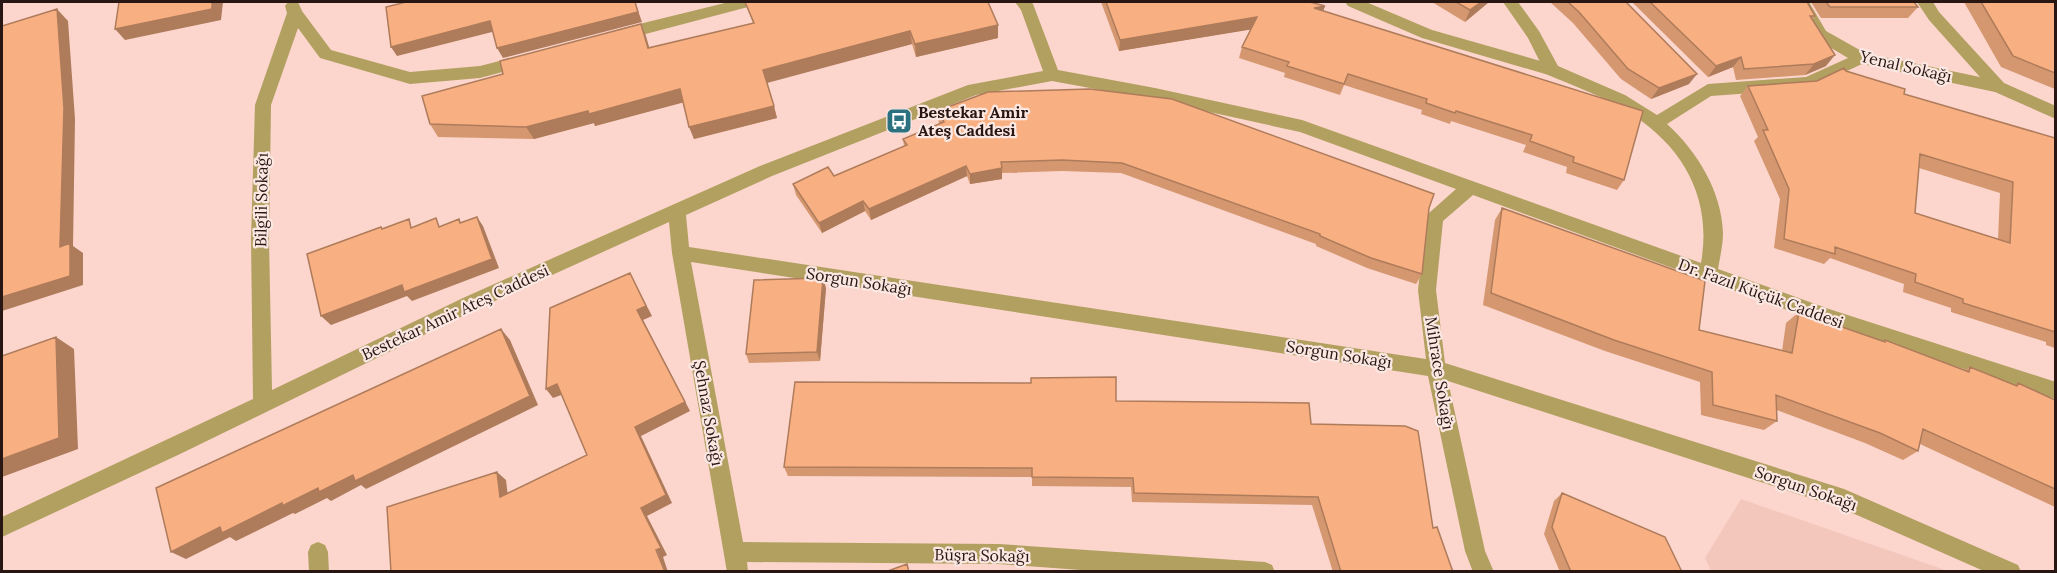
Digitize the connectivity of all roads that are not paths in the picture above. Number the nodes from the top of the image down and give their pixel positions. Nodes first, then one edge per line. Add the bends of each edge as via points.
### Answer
1 (748, 2) edge
2 (1022, 2) edge
3 (1353, 2) edge
4 (1510, 2) edge
5 (1802, 2) edge
6 (1925, 2) edge
7 (294, 7) edge
8 (604, 39) edge
9 (537, 57) edge
10 (1861, 58) junction
11 (1552, 70) junction
12 (1052, 75) junction
13 (1998, 87) junction
14 (2055, 112) edge
15 (1656, 123) junction
16 (1470, 187) junction
17 (677, 211) junction
18 (681, 253) junction
19 (1708, 274) junction
20 (1436, 369) junction
21 (2055, 391) edge
22 (263, 404) junction
23 (2, 527) edge
24 (736, 562) edge
25 (1265, 572) edge
26 (1484, 572) edge
27 (2011, 572) edge

1 - 8 street
2 - 12 street via 1028,8
3 - 11 street via 1427,34
4 - 11 street via 1524,16
5 - 10 street, Yenal Sokağı via 1821,35
6 - 13 street
7 - 9 street via 326,54 410,78 480,72
7 - 22 street, Bilgili Sokağı via 263,105
10 - 13 street, Yenal Sokağı
10 - 15 street via 1808,83 1704,86
11 - 15 street via 1622,102
12 - 16 street, Bestekar Amir Ateş Caddesi via 1302,126
12 - 17 street, Bestekar Amir Ateş Caddesi via 974,89 766,171
13 - 14 street
15 - 19 street via 1689,162 1710,207 1714,232
16 - 19 street, Dr. Fazıl Küçük Caddesi
16 - 20 street, Mihrace Sokağı via 1435,218 1427,290
17 - 18 street
17 - 22 street, Bestekar Amir Ateş Caddesi via 469,304
18 - 20 street, Sorgun Sokağı
18 - 24 street, Şehnaz Sokağı
19 - 21 street, Dr. Fazıl Küçük Caddesi
20 - 26 street, Mihrace Sokağı via 1475,551
20 - 27 street, Sorgun Sokağı via 1844,499
22 - 23 street, Bestekar Amir Ateş Caddesi
24 - 25 street, Büşra Sokağı via 999,554

